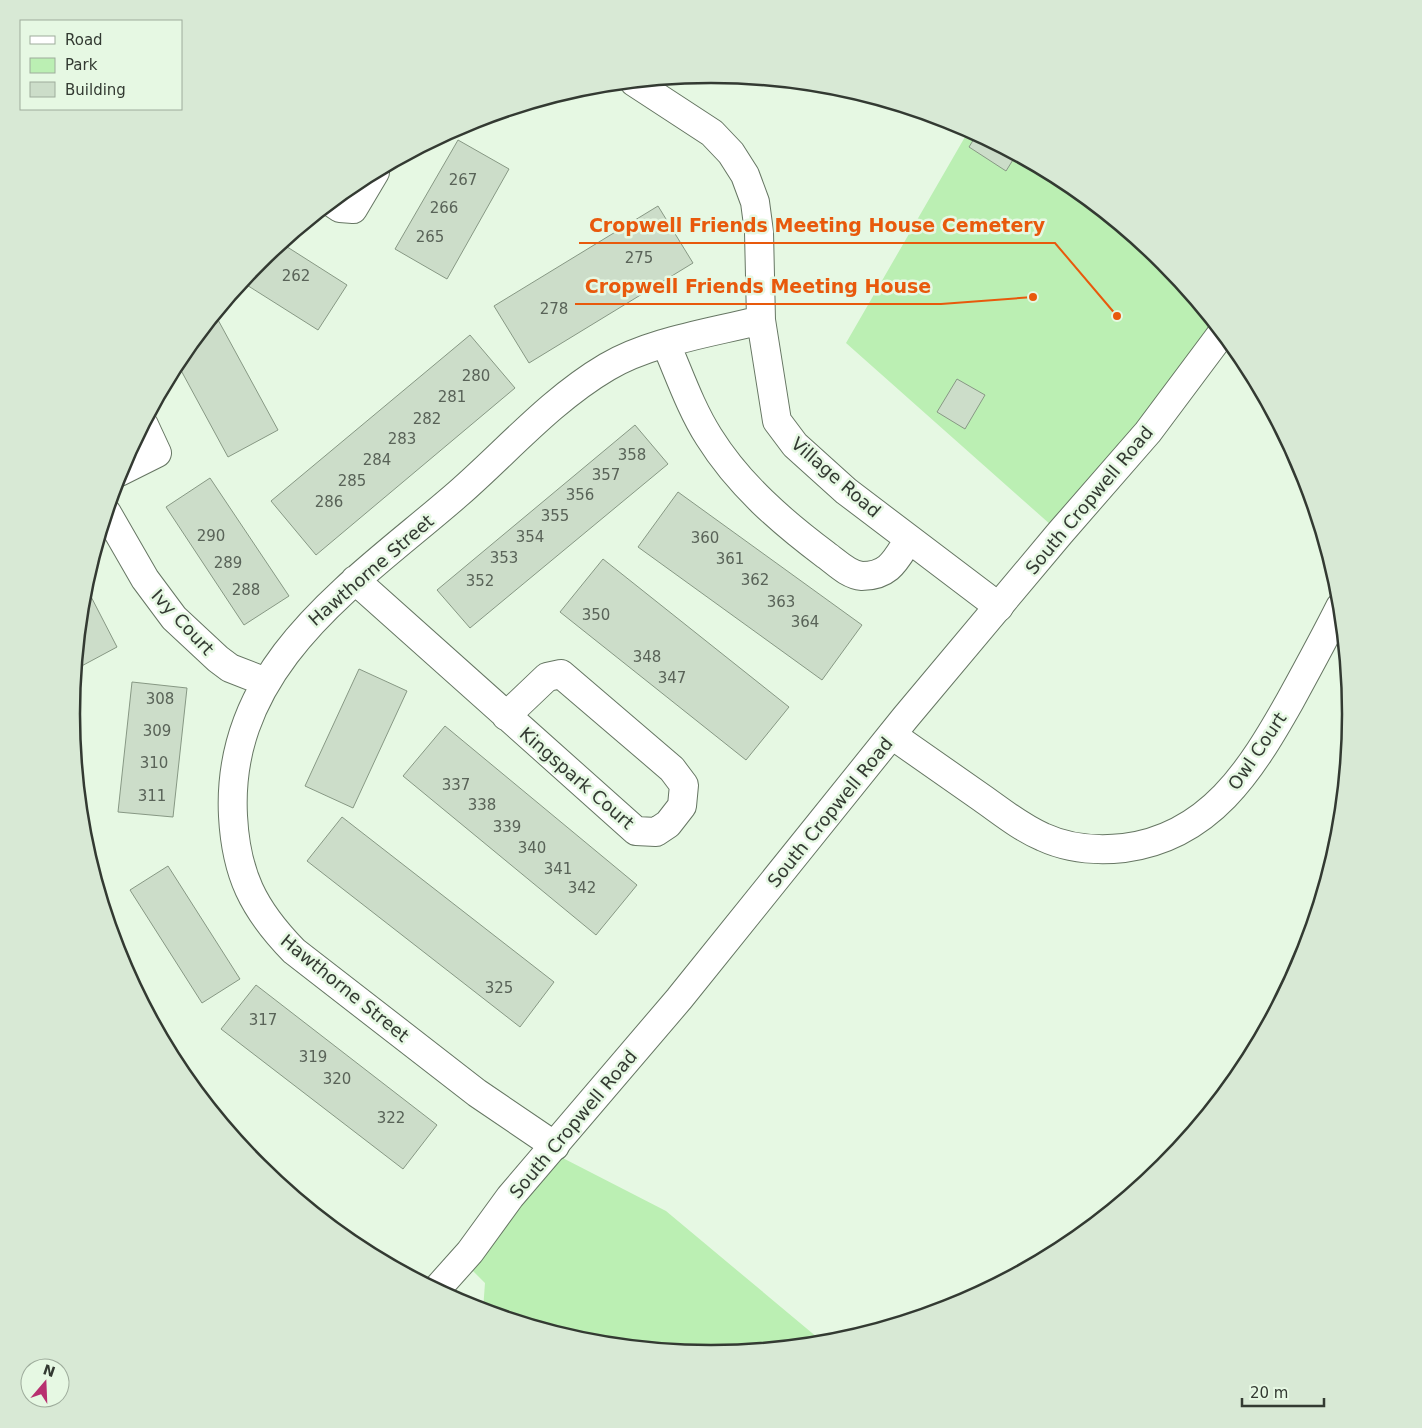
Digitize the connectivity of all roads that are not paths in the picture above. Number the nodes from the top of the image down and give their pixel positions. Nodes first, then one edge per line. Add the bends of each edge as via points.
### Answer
1 (641, 87) edge
2 (368, 184) edge
3 (337, 206) edge
4 (761, 320) junction
5 (1218, 338) edge
6 (666, 344) junction
7 (147, 431) edge
8 (131, 466) edge
9 (111, 519) edge
10 (909, 539) junction
11 (355, 580) junction
12 (999, 607) junction
13 (1334, 617) edge
14 (266, 682) junction
15 (506, 716) junction
16 (892, 735) junction
17 (555, 1146) junction
18 (442, 1284) edge

1 - 4 street, Village Road via 712,133 746,175 755,202 759,232
2 - 3 street via 353,210
4 - 6 street, Hawthorne Street
4 - 10 street, Village Road via 776,421 795,445 846,491
5 - 12 street, South Cropwell Road via 1148,432
6 - 10 street via 708,436 738,477 811,544 841,567 860,576 891,567
6 - 11 street, Hawthorne Street via 632,354 583,382
7 - 8 street via 157,453
9 - 14 street, Ivy Court via 145,579 174,618 230,668
10 - 12 street, Village Road
11 - 14 street, Hawthorne Street via 311,621
11 - 15 street, Kingspark Court
12 - 16 street, South Cropwell Road
13 - 16 street, Owl Court via 1270,735 1227,796 1200,819 1170,835 1138,846 1105,850 1073,848 1044,838 1018,824
14 - 17 street, Hawthorne Street via 254,704 238,753 233,808 234,839 253,900 294,951 477,1092
15 - 15 street, Kingspark Court via 636,832 656,832 668,824 682,806 684,785 672,769 561,674 547,676
16 - 17 street, South Cropwell Road via 679,999
17 - 18 street, South Cropwell Road

